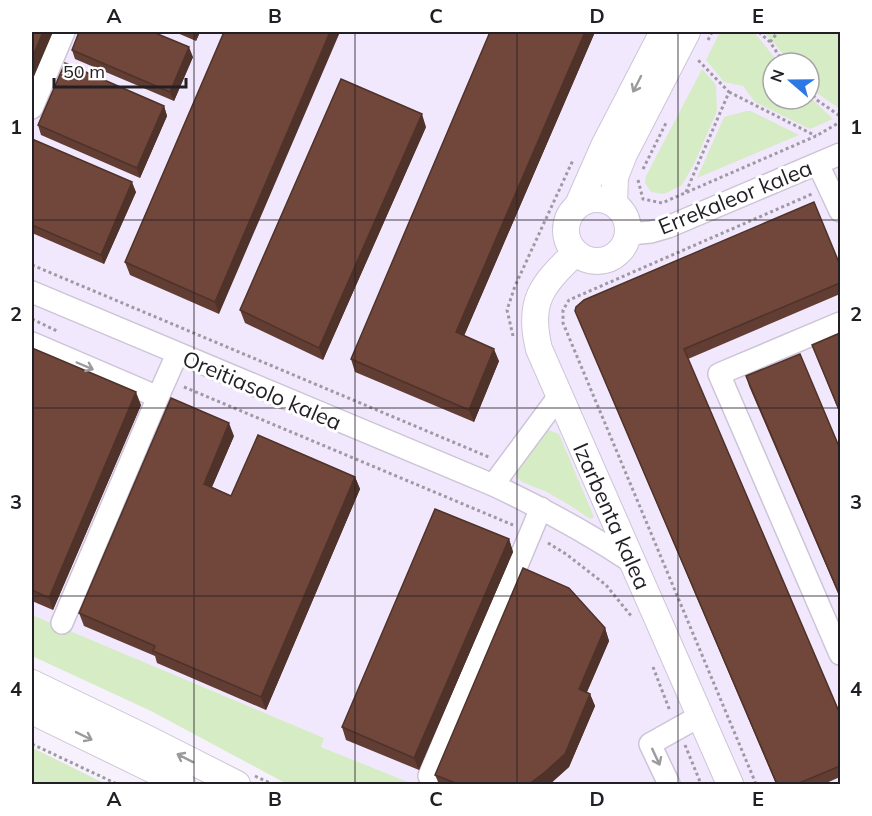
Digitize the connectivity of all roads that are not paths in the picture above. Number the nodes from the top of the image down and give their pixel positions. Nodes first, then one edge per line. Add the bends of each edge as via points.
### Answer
1 (64, 32) edge
2 (663, 32) edge
3 (698, 36) edge
4 (32, 108) edge
5 (840, 154) edge
6 (818, 164) junction
7 (614, 203) junction
8 (578, 205) junction
9 (840, 211) edge
10 (628, 234) junction
11 (575, 253) junction
12 (32, 292) edge
13 (840, 323) edge
14 (32, 343) edge
15 (177, 354) junction
16 (162, 388) junction
17 (559, 396) junction
18 (493, 485) junction
19 (541, 508) junction
20 (633, 563) junction
21 (62, 623) dead end
22 (840, 654) edge
23 (32, 683) edge
24 (32, 711) edge
25 (700, 716) junction
26 (429, 777) dead end
27 (182, 784) edge
28 (237, 784) edge
29 (669, 784) edge
30 (730, 784) edge

1 - 4 street
2 -> 8 main road
3 - 7 main road via 624,154 615,177
5 - 6 street, Errekaleor kalea
6 - 9 street
6 - 10 street, Errekaleor kalea via 668,227
7 - 8 main road via 594,199
7 - 10 main road via 627,222
8 - 11 main road via 566,223 566,234
10 - 11 main road via 624,247 601,262
11 - 17 main road, Izarbenta kalea via 549,278 538,297 534,316 539,349
12 - 15 street, Oreitiasolo kalea
13 - 22 street via 719,374
14 -> 16 street
15 - 16 street
15 - 18 street, Oreitiasolo kalea
16 - 21 street
17 - 18 street
17 - 20 main road, Izarbenta kalea
18 - 19 street, Oreitiasolo kalea
19 - 20 street, Oreitiasolo kalea
19 - 26 street
20 - 25 main road, Izarbenta kalea
28 -> 23 main road
24 -> 27 main road
25 -> 29 street via 650,744
25 - 30 main road, Izarbenta kalea

